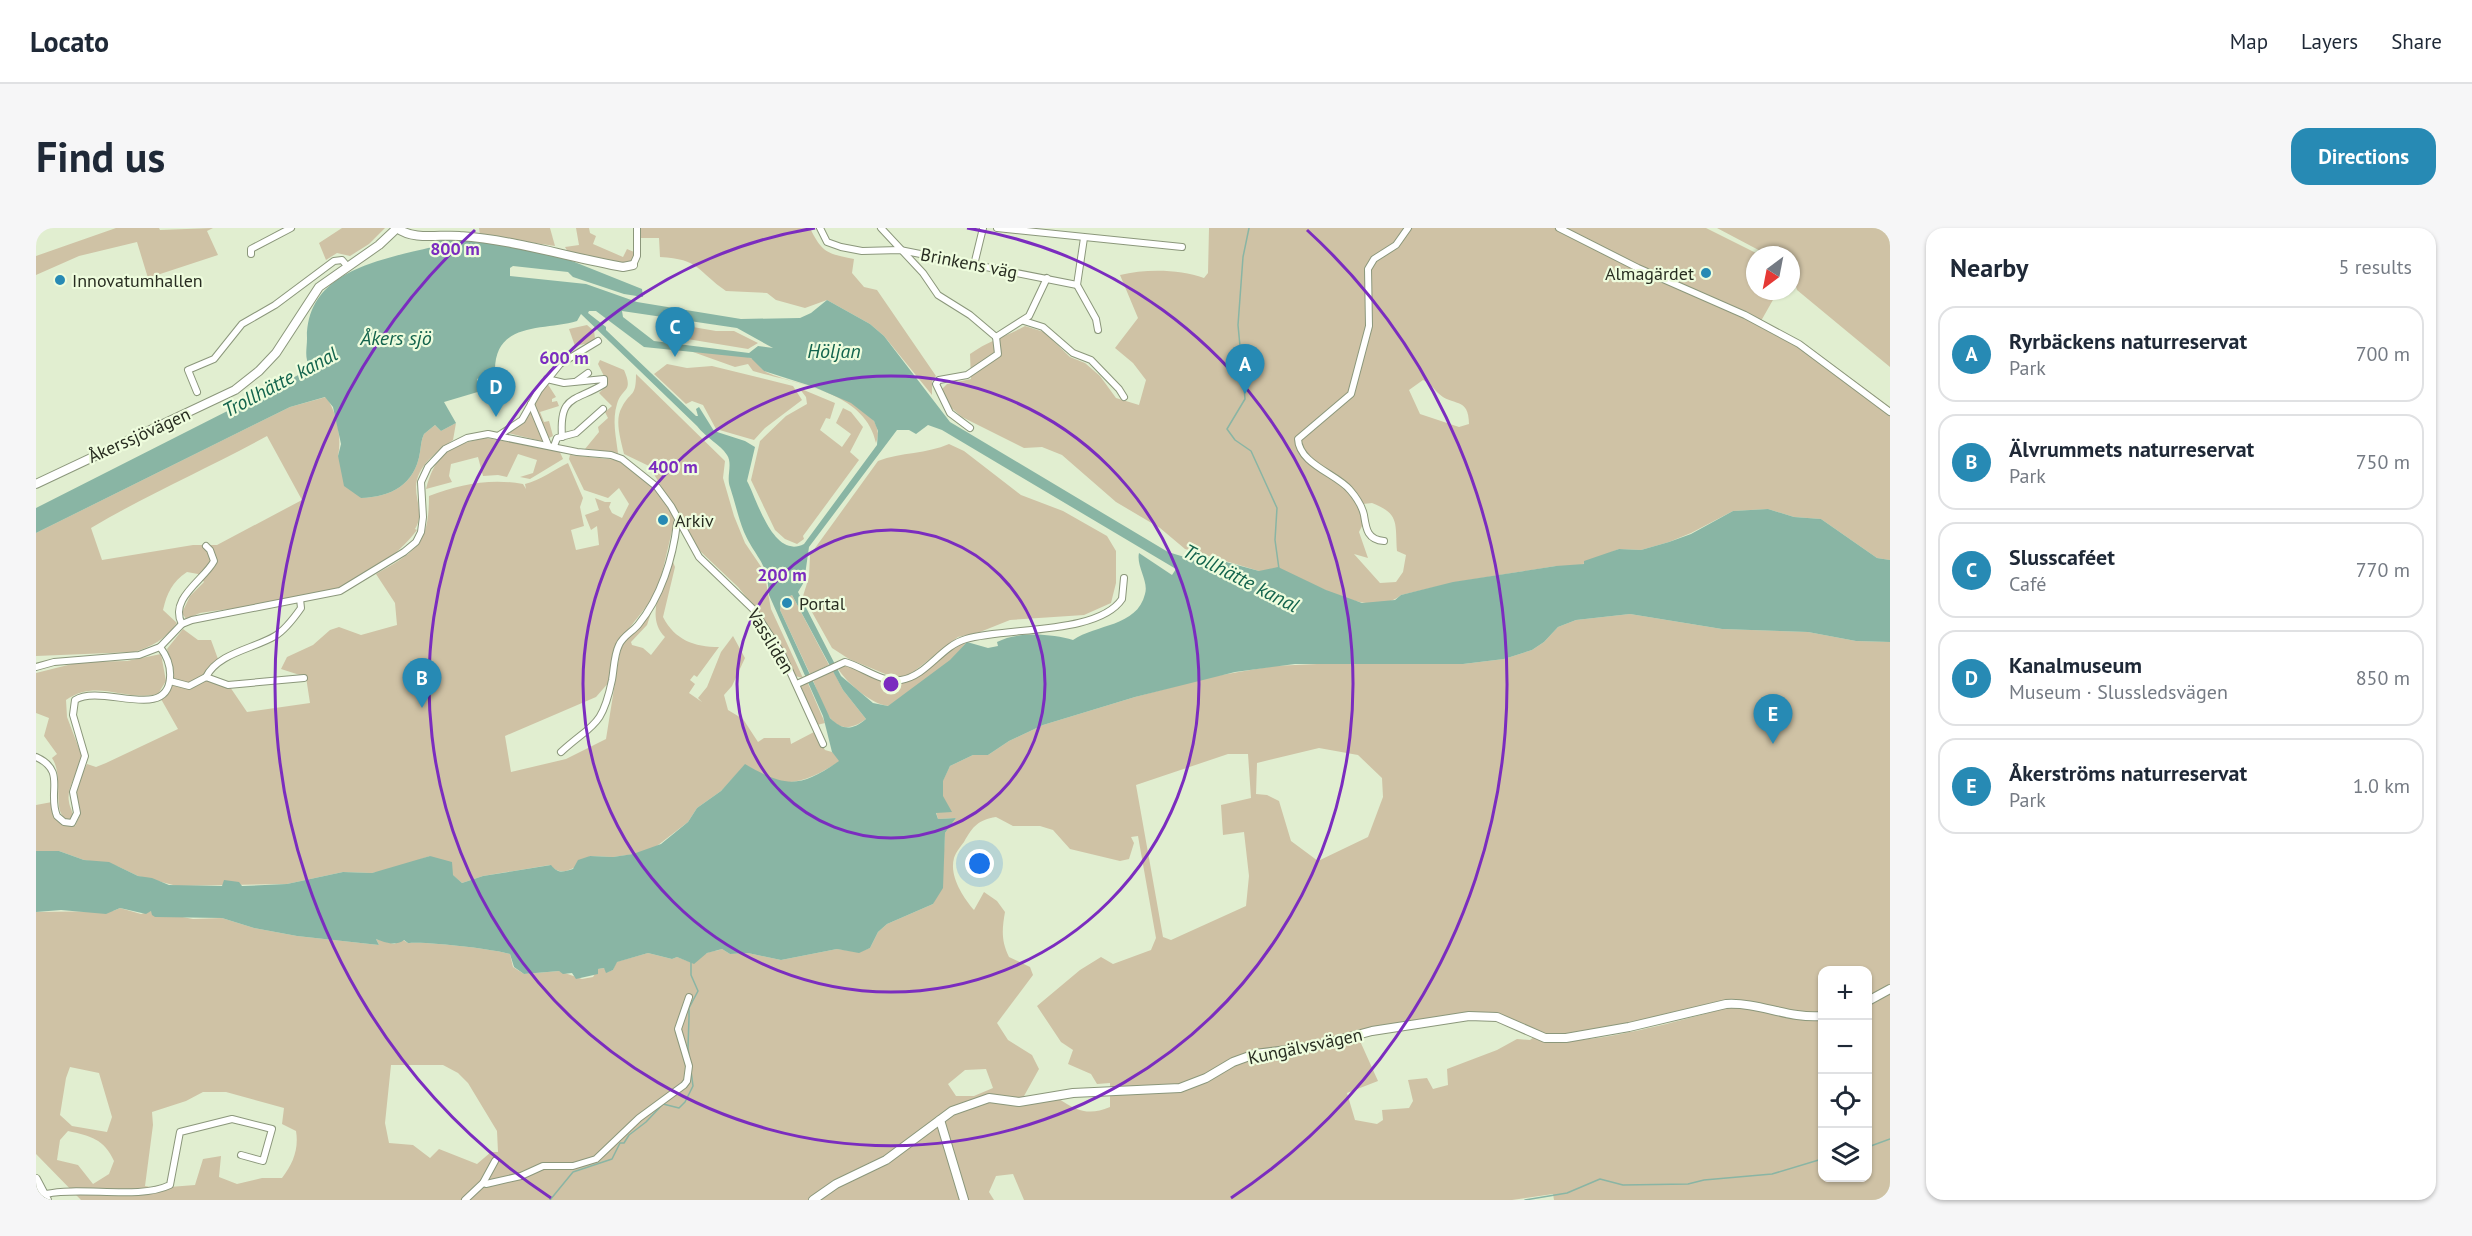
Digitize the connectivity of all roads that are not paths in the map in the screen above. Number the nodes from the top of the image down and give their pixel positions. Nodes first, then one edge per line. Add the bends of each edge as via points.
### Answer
1 (291, 228) edge
2 (397, 228) edge
3 (637, 228) edge
4 (820, 228) edge
5 (881, 228) edge
6 (983, 228) edge
7 (997, 228) edge
8 (1408, 228) edge
9 (1559, 228) edge
10 (1084, 238) junction
11 (1182, 247) dead end
12 (900, 250) junction
13 (251, 254) dead end
14 (633, 265) joint
15 (974, 265) junction
16 (348, 267) junction
17 (1047, 278) junction
18 (1077, 285) junction
19 (1024, 321) junction
20 (1098, 330) dead end
21 (996, 336) junction
22 (597, 341) dead end
23 (588, 373) dead end
24 (547, 379) junction
25 (576, 381) junction
26 (197, 392) dead end
27 (1124, 398) dead end
28 (531, 405) junction
29 (603, 409) dead end
30 (1890, 412) edge
31 (970, 428) dead end
32 (498, 436) junction
33 (565, 436) junction
34 (551, 445) junction
35 (568, 451) junction
36 (36, 483) edge
37 (679, 521) junction
38 (1384, 541) dead end
39 (206, 546) dead end
40 (1124, 578) dead end
41 (300, 599) junction
42 (182, 624) junction
43 (160, 647) junction
44 (36, 661) edge
45 (54, 662) junction
46 (36, 667) edge
47 (206, 677) junction
48 (304, 678) dead end
49 (170, 681) junction
50 (796, 684) junction
51 (823, 744) dead end
52 (561, 752) dead end
53 (37, 759) edge
54 (1890, 989) edge
55 (689, 997) dead end
56 (1872, 998) edge
57 (1818, 1016) edge
58 (940, 1120) junction
59 (241, 1155) dead end
60 (264, 1161) junction
61 (495, 1161) dead end
62 (261, 1171) dead end
63 (36, 1179) edge
64 (483, 1183) junction
65 (46, 1197) edge
66 (465, 1200) edge
67 (813, 1200) edge
68 (964, 1200) edge

1 - 13 street via 256,244
2 - 14 street, Åkerssjövägen via 414,235 478,238 623,267
2 - 16 street, Åkerssjövägen
3 - 14 street, Åkerssjövägen via 637,256
4 - 12 street, Brinkens väg via 832,245 862,251
5 - 12 street
6 - 15 street
7 - 10 street
8 - 38 street via 1396,245 1374,259 1368,269 1369,326 1351,394 1298,439 1311,460 1349,489 1362,510 1366,530
9 - 30 street via 1799,344
10 - 11 street
10 - 18 street
12 - 15 street, Brinkens väg
12 - 21 street via 945,301
15 - 17 street, Brinkens väg
16 - 26 street via 342,260 334,261 242,324 214,358 188,370
16 - 36 street, Åkerssjövägen via 315,291 276,353 235,390
17 - 18 street, Brinkens väg
17 - 19 street via 1035,307
18 - 20 street
19 - 21 street
19 - 27 street via 1048,330 1073,353 1091,360
21 - 31 street via 998,354 967,375 939,380 936,384 950,413
22 - 24 street via 564,361
23 - 25 street
24 - 25 street via 564,384
24 - 28 street
25 - 33 street via 600,378 604,382 576,396 564,410 561,421
28 - 32 street via 522,420
28 - 34 street
29 - 33 street via 581,430
32 - 34 street, Vassliden
32 - 41 street, Vassliden via 467,438 445,448 432,461 421,482 421,532 408,550 340,591
33 - 34 street
33 - 35 street
34 - 35 street, Vassliden
35 - 37 street, Vassliden via 622,459 657,487
37 - 50 street, Vassliden via 699,556 760,618
37 - 52 street via 656,597 638,626 618,646 604,708 591,729
39 - 42 street via 214,561 184,597
40 - 50 street via 1122,599 1110,610 1069,626 967,639 908,678 892,680 849,663 837,663
41 - 42 street, Vassliden via 241,608
41 - 47 street via 301,608 278,634 223,660
42 - 43 street
43 - 45 street via 129,656
43 - 49 street via 168,659
44 - 45 street
45 - 46 street
47 - 48 street via 228,685
47 - 49 street via 189,686
49 - 53 street via 159,697 146,701 94,694 75,700 73,715 85,763 73,792 77,813 72,823 64,822 56,813 54,772
50 - 51 street, Vassliden
54 - 56 street
55 - 64 street via 678,1029 689,1066 684,1085 639,1118 596,1159 573,1166 543,1167 521,1176
57 - 58 street, Kungälvsvägen via 1800,1017 1738,1003 1629,1027 1545,1038 1497,1017 1470,1016 1372,1031 1312,1047 1255,1054 1180,1088 1072,1093 1019,1102 993,1098 964,1105
58 - 67 street, Kungälvsvägen via 886,1160
58 - 68 street
59 - 60 street
60 - 62 street
60 - 65 street via 272,1129 232,1119 180,1132 167,1188 128,1199 62,1193
61 - 64 street
63 - 65 street
64 - 66 street

